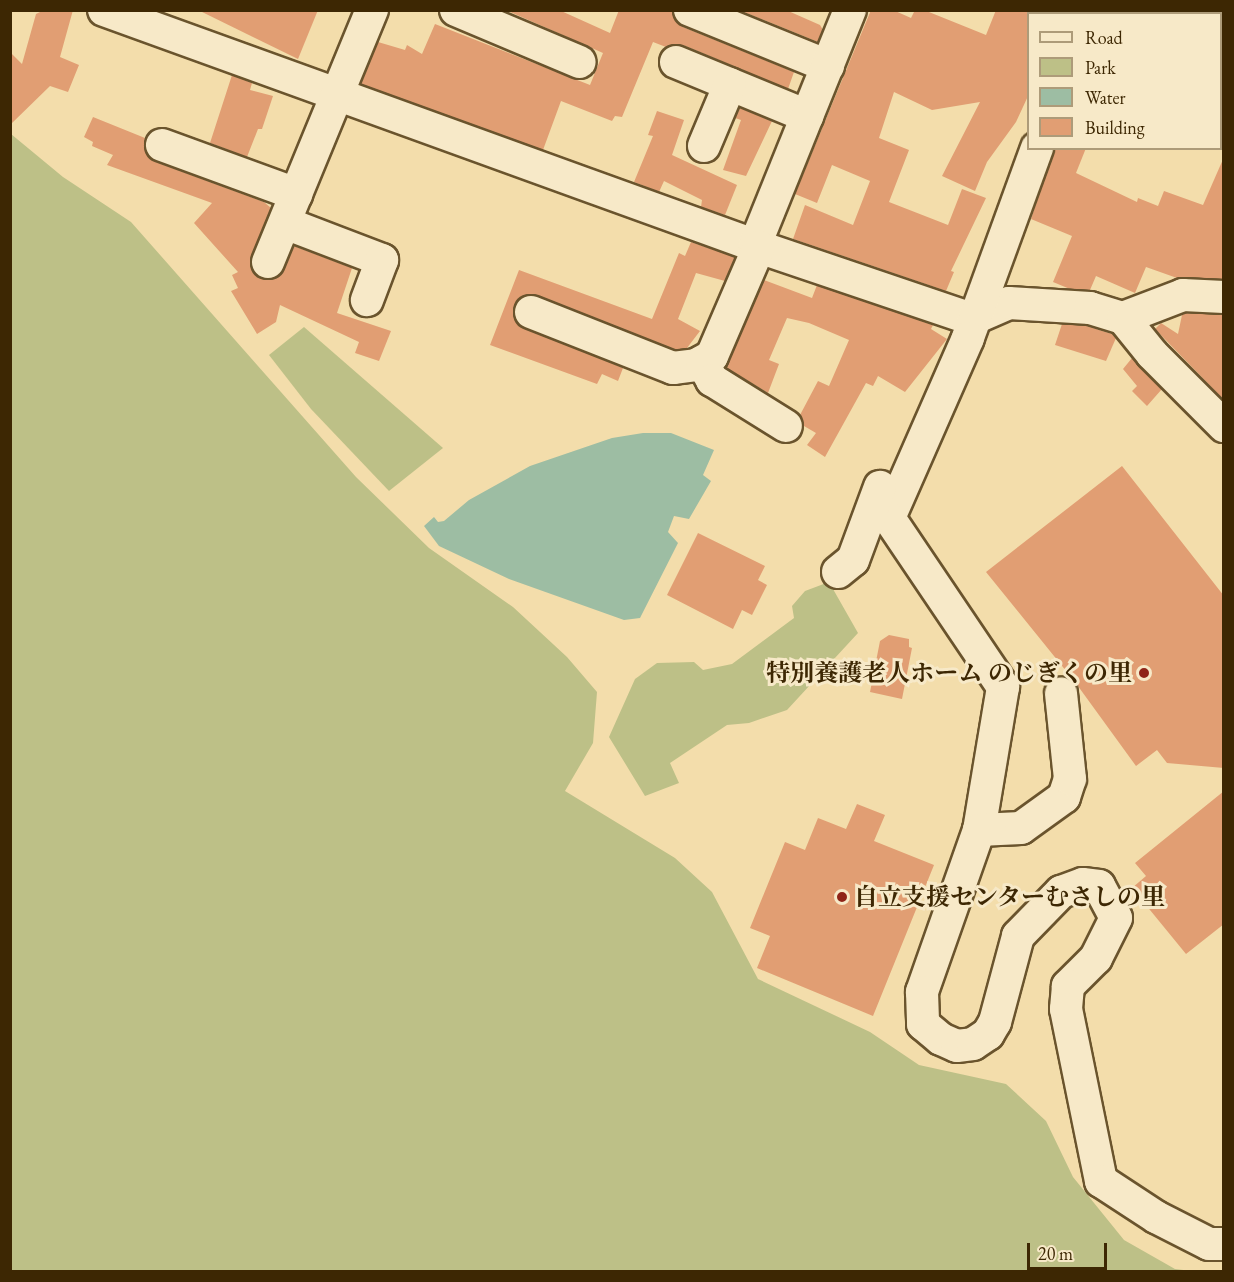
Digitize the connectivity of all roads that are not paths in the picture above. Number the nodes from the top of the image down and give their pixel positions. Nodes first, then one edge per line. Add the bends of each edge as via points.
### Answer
1 (104, 10) edge
2 (372, 10) edge
3 (456, 10) edge
4 (690, 10) edge
5 (850, 10) edge
6 (580, 62) dead end
7 (676, 62) dead end
8 (828, 66) junction
9 (730, 84) junction
10 (337, 94) junction
11 (807, 116) junction
12 (162, 145) dead end
13 (704, 146) dead end
14 (1036, 150) edge
15 (296, 194) junction
16 (285, 223) junction
17 (757, 246) junction
18 (268, 262) dead end
19 (1224, 297) edge
20 (367, 300) dead end
21 (531, 312) dead end
22 (1123, 318) junction
23 (972, 319) junction
24 (702, 362) junction
25 (950, 379) junction
26 (786, 426) dead end
27 (1224, 426) edge
28 (838, 572) dead end
29 (1061, 693) dead end
30 (979, 830) junction
31 (1224, 1244) edge

1 - 10 street
2 - 10 street
3 - 6 street
4 - 8 street
5 - 8 street
7 - 9 street
8 - 11 street
9 - 11 street
9 - 13 street
10 - 15 street
10 - 17 street
11 - 17 street
12 - 15 street
14 - 23 street
15 - 16 street
16 - 18 street
16 - 20 street via 382,260
17 - 23 street
17 - 24 street via 712,356
19 - 22 street via 1183,295
21 - 24 street via 673,368
22 - 23 street via 1090,308 1009,303
22 - 27 street via 1152,354
23 - 25 street
24 - 26 street via 712,380
25 - 28 street via 917,402 888,462 866,533 853,560
25 - 30 street via 889,518 1004,687
29 - 30 street via 1070,779 1064,797 1021,828
30 - 31 street via 922,992 923,1024 957,1046 973,1044 988,1034 995,1022 1018,936 1061,892 1083,884 1099,886 1116,918 1096,958 1068,986 1066,1009 1101,1181 1156,1217 1209,1244

